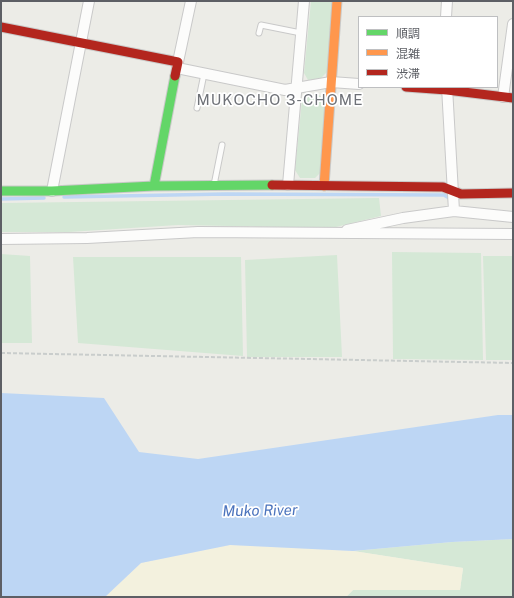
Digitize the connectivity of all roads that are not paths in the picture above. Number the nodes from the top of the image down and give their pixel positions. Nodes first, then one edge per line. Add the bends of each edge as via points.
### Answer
1 (89, 1) edge
2 (191, 1) edge
3 (304, 1) edge
4 (337, 1) edge
5 (447, 1) edge
6 (446, 16) edge
7 (1, 27) edge
8 (513, 27) edge
9 (259, 33) dead end
10 (301, 33) junction
11 (81, 43) junction
12 (178, 65) junction
13 (204, 74) junction
14 (331, 82) junction
15 (358, 84) edge
16 (447, 88) edge
17 (296, 89) junction
18 (508, 98) edge
19 (198, 108) dead end
20 (222, 145) dead end
21 (288, 185) junction
22 (154, 186) junction
23 (214, 186) junction
24 (324, 186) junction
25 (1, 191) edge
26 (52, 191) junction
27 (453, 191) junction
28 (513, 193) edge
29 (454, 211) junction
30 (513, 217) edge
31 (333, 234) junction
32 (513, 234) edge
33 (1, 239) edge

1 - 11 street
2 - 12 street
3 - 10 street
4 - 14 street
5 - 6 street
7 - 11 street
8 - 18 street
9 - 10 lane via 261,25
10 - 17 street
11 - 12 street
11 - 26 street
12 - 13 street
12 - 22 street
13 - 17 street via 285,90
13 - 19 lane
14 - 15 street
14 - 17 street
14 - 24 street
16 - 18 street
16 - 27 street
17 - 21 street
20 - 23 lane
21 - 23 street
21 - 24 street
22 - 23 street
22 - 26 street
24 - 27 street via 443,187
25 - 26 street
27 - 28 street via 461,194
27 - 29 street
29 - 30 street
29 - 31 street via 403,218
31 - 32 street
31 - 33 street via 198,232 87,238

